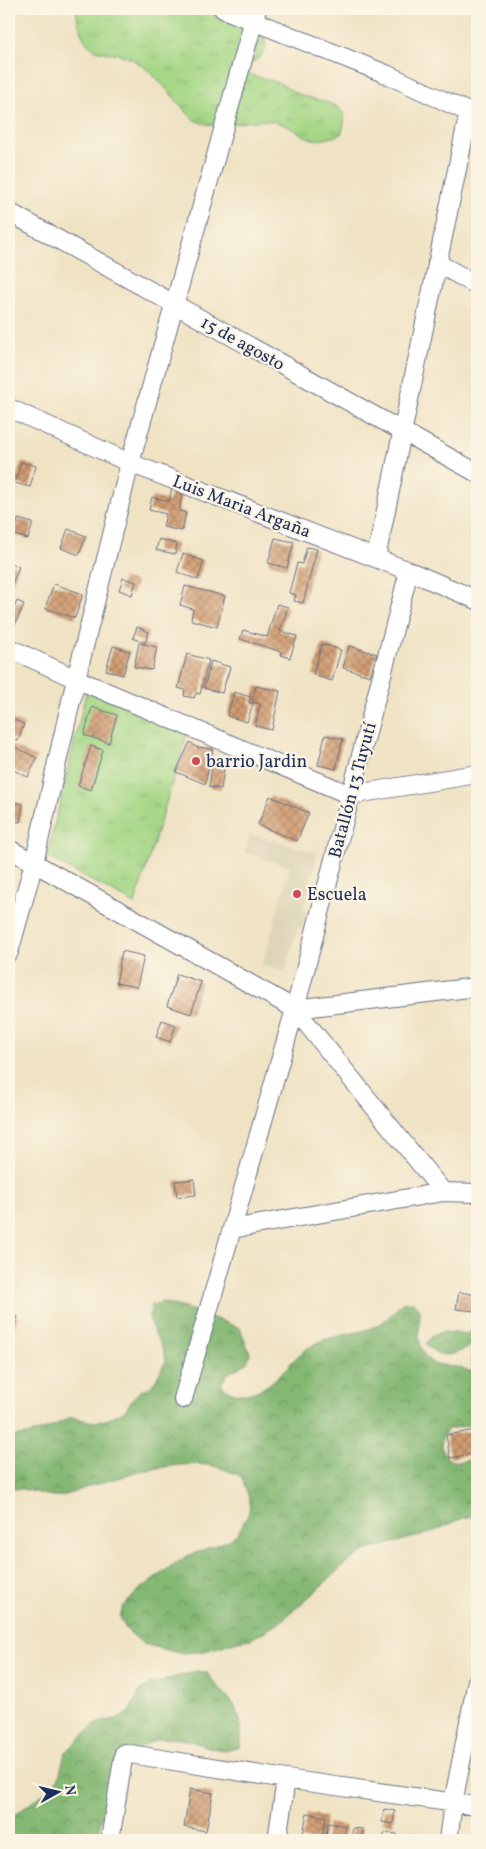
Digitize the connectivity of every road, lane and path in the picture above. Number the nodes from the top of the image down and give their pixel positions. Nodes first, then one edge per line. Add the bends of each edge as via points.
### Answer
1 (223, 9) edge
2 (256, 14) edge
3 (473, 114) edge
4 (9, 212) edge
5 (437, 263) junction
6 (477, 285) edge
7 (174, 305) junction
8 (9, 408) edge
9 (402, 432) junction
10 (130, 463) junction
11 (477, 474) edge
12 (376, 558) junction
13 (409, 571) junction
14 (477, 600) edge
15 (9, 648) edge
16 (76, 679) junction
17 (477, 774) edge
18 (350, 795) junction
19 (9, 849) edge
20 (34, 863) junction
21 (9, 952) edge
22 (477, 987) edge
23 (295, 1009) junction
24 (443, 1192) junction
25 (477, 1193) edge
26 (232, 1229) junction
27 (183, 1400) dead end
28 (477, 1681) edge
29 (286, 1779) junction
30 (453, 1803) junction
31 (477, 1806) edge
32 (110, 1840) edge
33 (277, 1840) edge
34 (448, 1840) edge

1 - 2 street
2 - 3 street
2 - 7 street
3 - 5 street
4 - 7 street, 15 de agosto
5 - 6 street
5 - 9 street
7 - 9 street, 15 de agosto
7 - 10 street
8 - 10 street, Luis Maria Argaña
9 - 11 street, 15 de agosto
9 - 12 street
10 - 12 street, Luis Maria Argaña
10 - 16 street
12 - 13 street, Luis Maria Argaña
13 - 14 street, Luis Maria Argaña
13 - 18 street, Batallón 13 Tuyutí
15 - 16 street
16 - 18 street
16 - 20 street
17 - 18 street
18 - 23 street, Batallón 13 Tuyutí
19 - 20 street
20 - 21 street
20 - 23 street
22 - 23 street
23 - 24 street
23 - 26 street, Batallón 13 Tuyutí
24 - 25 street
24 - 26 street
26 - 27 street, Batallón 13 Tuyutí
28 - 30 street
29 - 30 street
29 - 32 street via 124,1754
29 - 33 street
30 - 31 street
30 - 34 street

